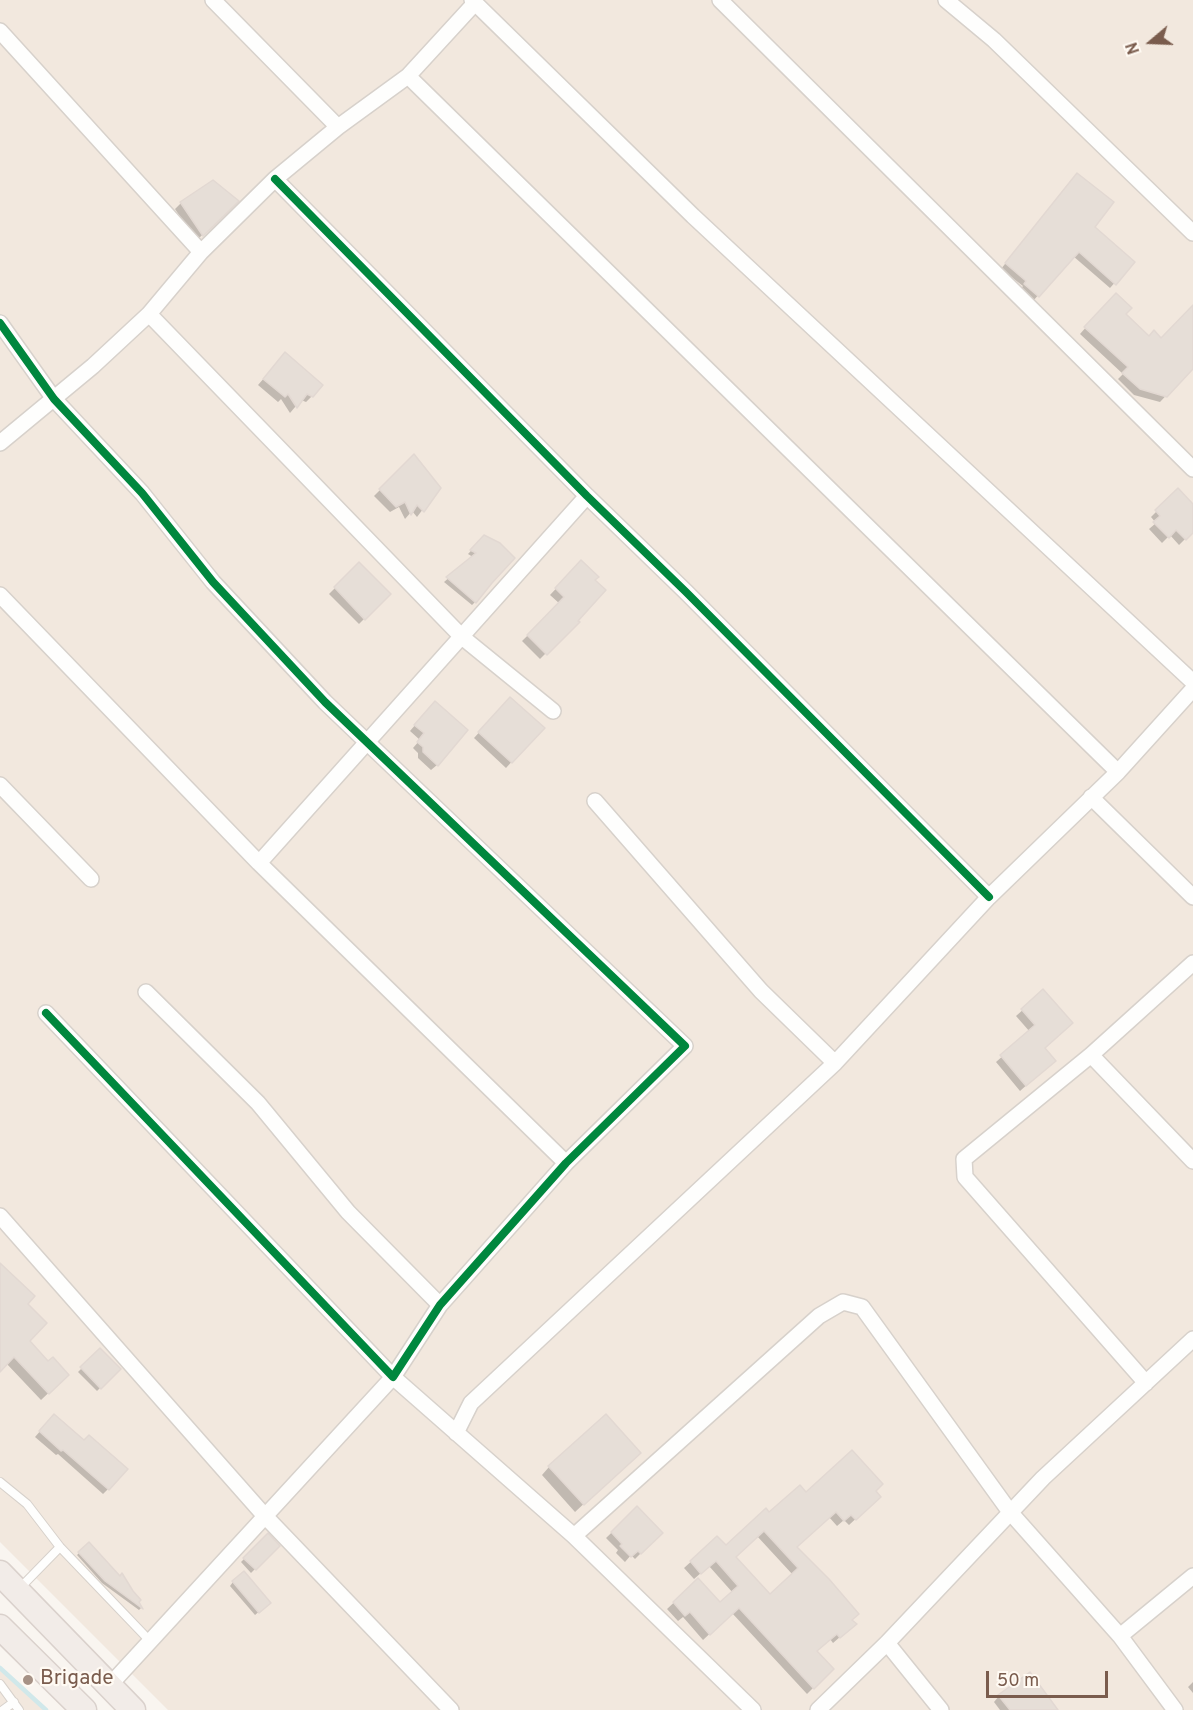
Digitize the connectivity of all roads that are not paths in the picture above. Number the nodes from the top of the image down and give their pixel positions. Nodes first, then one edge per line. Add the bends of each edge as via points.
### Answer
1 (213, 0) edge
2 (720, 0) edge
3 (946, 0) edge
4 (473, 2) edge
5 (0, 30) edge
6 (408, 76) junction
7 (338, 127) junction
8 (275, 179) junction
9 (1193, 233) edge
10 (201, 252) junction
11 (149, 314) junction
12 (0, 323) edge
13 (54, 399) junction
14 (0, 443) edge
15 (1193, 469) edge
16 (587, 496) junction
17 (0, 595) edge
18 (462, 637) junction
19 (1193, 682) edge
20 (1193, 689) edge
21 (553, 711) dead end
22 (367, 741) junction
23 (1118, 772) junction
24 (0, 785) edge
25 (1091, 797) junction
26 (595, 801) dead end
27 (259, 863) junction
28 (91, 879) dead end
29 (989, 897) junction
30 (1193, 897) edge
31 (1193, 963) edge
32 (146, 992) dead end
33 (46, 1012) dead end
34 (1090, 1055) junction
35 (835, 1063) junction
36 (1193, 1161) edge
37 (567, 1163) junction
38 (0, 1216) edge
39 (440, 1305) junction
40 (1193, 1339) edge
41 (393, 1377) junction
42 (1146, 1383) junction
43 (456, 1433) junction
44 (0, 1482) edge
45 (1010, 1512) junction
46 (264, 1515) junction
47 (574, 1536) junction
48 (60, 1547) junction
49 (0, 1573) edge
50 (1193, 1576) edge
51 (17, 1590) junction
52 (0, 1627) edge
53 (1120, 1636) junction
54 (150, 1641) junction
55 (887, 1643) junction
56 (0, 1684) edge
57 (109, 1686) junction
58 (15, 1702) junction
59 (3, 1710) edge
60 (20, 1710) edge
61 (84, 1710) edge
62 (133, 1710) edge
63 (451, 1710) edge
64 (753, 1710) edge
65 (818, 1710) edge
66 (941, 1710) edge
67 (1174, 1710) edge

1 - 7 street
2 - 15 street
3 - 9 street via 994,40
4 - 6 street
4 - 19 street via 693,216
5 - 10 street
6 - 7 street
6 - 23 street
7 - 8 street
8 - 10 street
8 - 16 street
10 - 11 street
11 - 13 street
11 - 18 street
12 - 13 street
13 - 14 street
13 - 22 street via 142,493 213,582
16 - 18 street
16 - 29 street
17 - 27 street
18 - 21 street
18 - 22 street
20 - 23 street
22 - 27 street
22 - 37 street via 685,1046
23 - 25 street
24 - 28 street
25 - 29 street
25 - 30 street
26 - 35 street via 761,991
27 - 37 street
29 - 35 street
31 - 34 street
32 - 39 street via 258,1103 348,1212
33 - 41 street
34 - 36 street
34 - 42 street via 964,1159 966,1177
35 - 43 street via 496,1377 471,1403
37 - 39 street
38 - 46 street
39 - 41 street
40 - 42 street
41 - 43 street
41 - 46 street
42 - 45 street
43 - 47 street
44 - 48 lane via 27,1504
45 - 47 street via 862,1307 843,1302 819,1316
45 - 53 street
45 - 55 street
46 - 54 street
46 - 63 street
47 - 64 street
48 - 51 lane
48 - 54 lane
49 - 51 highway
50 - 53 street
51 - 57 highway
52 - 61 highway
53 - 67 street
54 - 57 street
55 - 65 street
55 - 66 street
56 - 58 lane
57 - 62 highway
58 - 59 lane
58 - 60 lane

